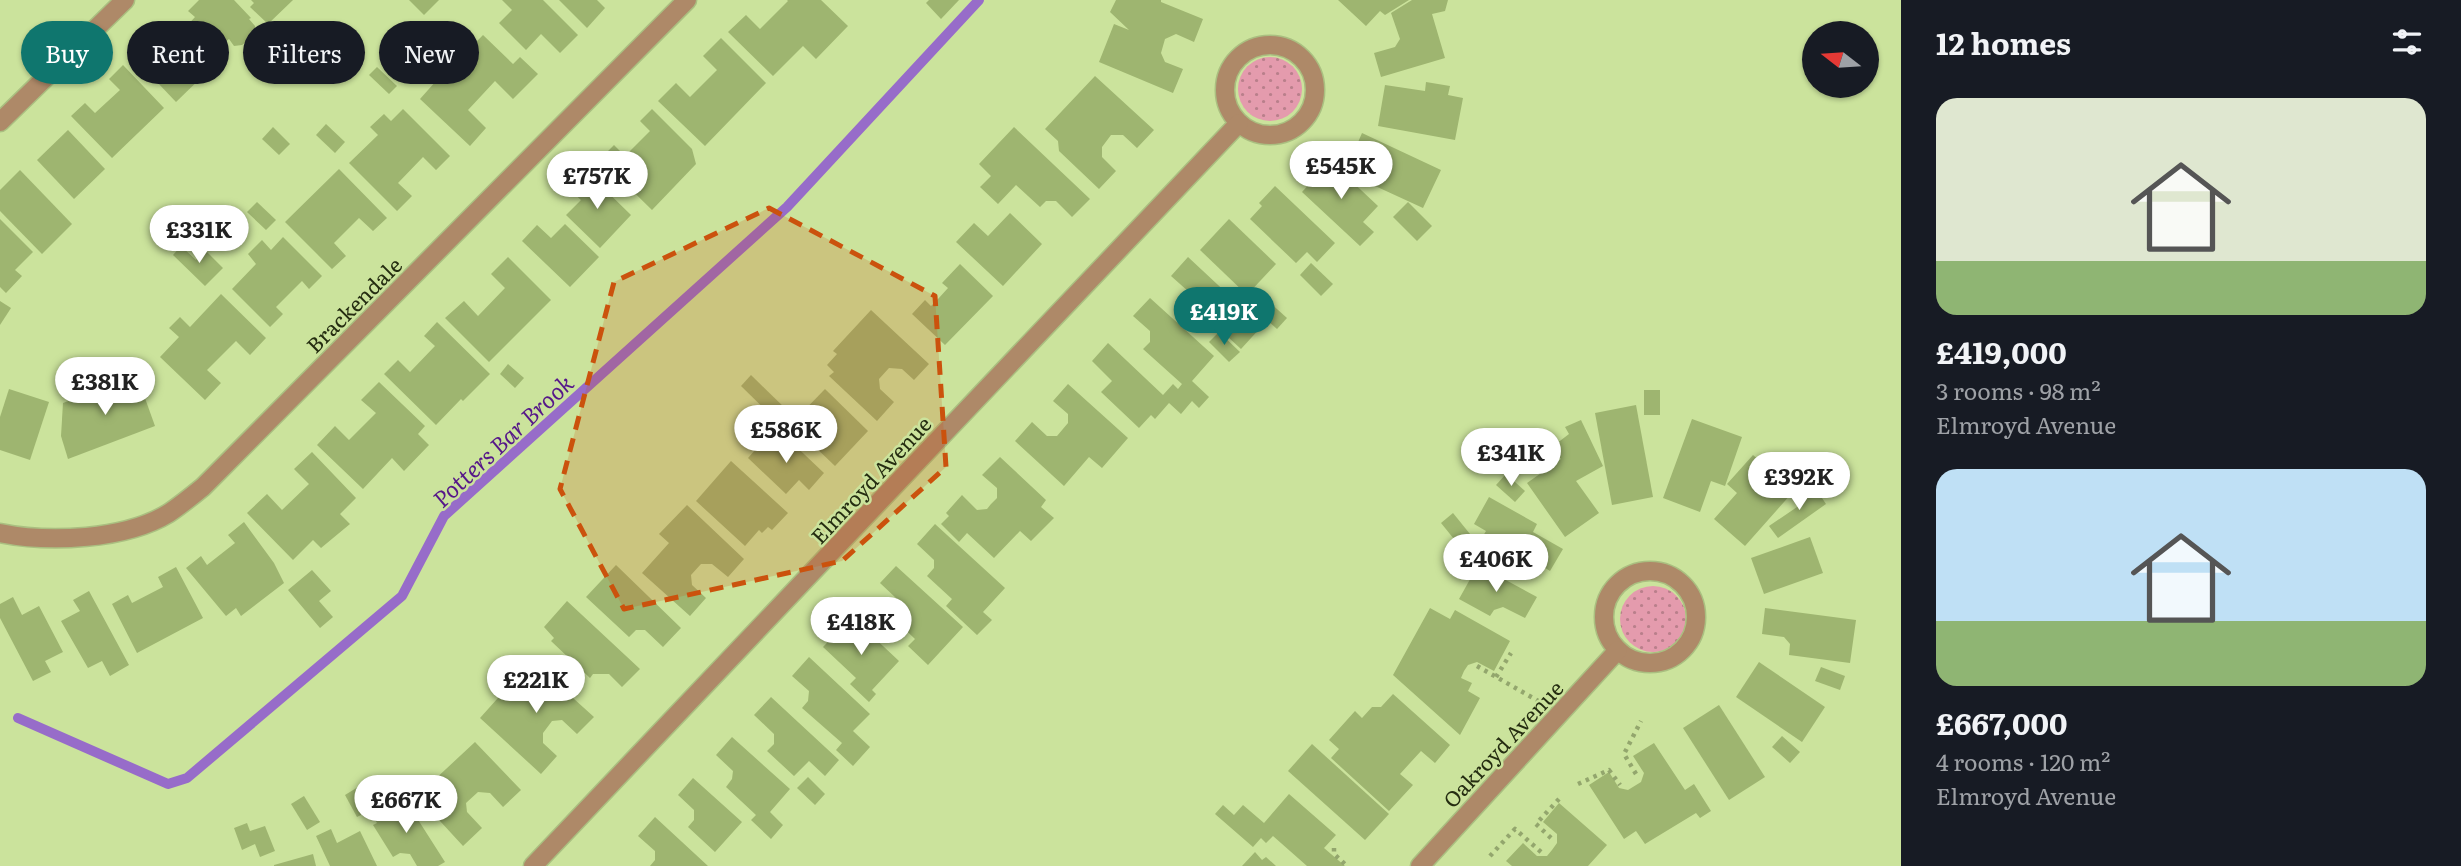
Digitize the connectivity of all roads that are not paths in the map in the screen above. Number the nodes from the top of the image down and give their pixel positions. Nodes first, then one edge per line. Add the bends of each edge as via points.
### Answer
1 (125, 0) edge
2 (687, 0) edge
3 (0, 122) edge
4 (1239, 122) junction
5 (0, 533) edge
6 (1618, 650) junction
7 (533, 866) edge
8 (1420, 866) edge

1 - 3 street
2 - 5 street, Brackendale via 203,487 167,514 130,529 47,538
4 - 4 street via 1226,95 1226,79 1237,59 1256,47 1272,44 1300,56 1309,67 1315,94 1303,120 1292,129 1272,134 1251,131
4 - 7 street, Elmroyd Avenue
6 - 6 street via 1604,624 1604,610 1617,583 1634,573 1658,571 1684,585 1697,614 1695,630 1677,655 1662,662 1639,661
6 - 8 street, Oakroyd Avenue

